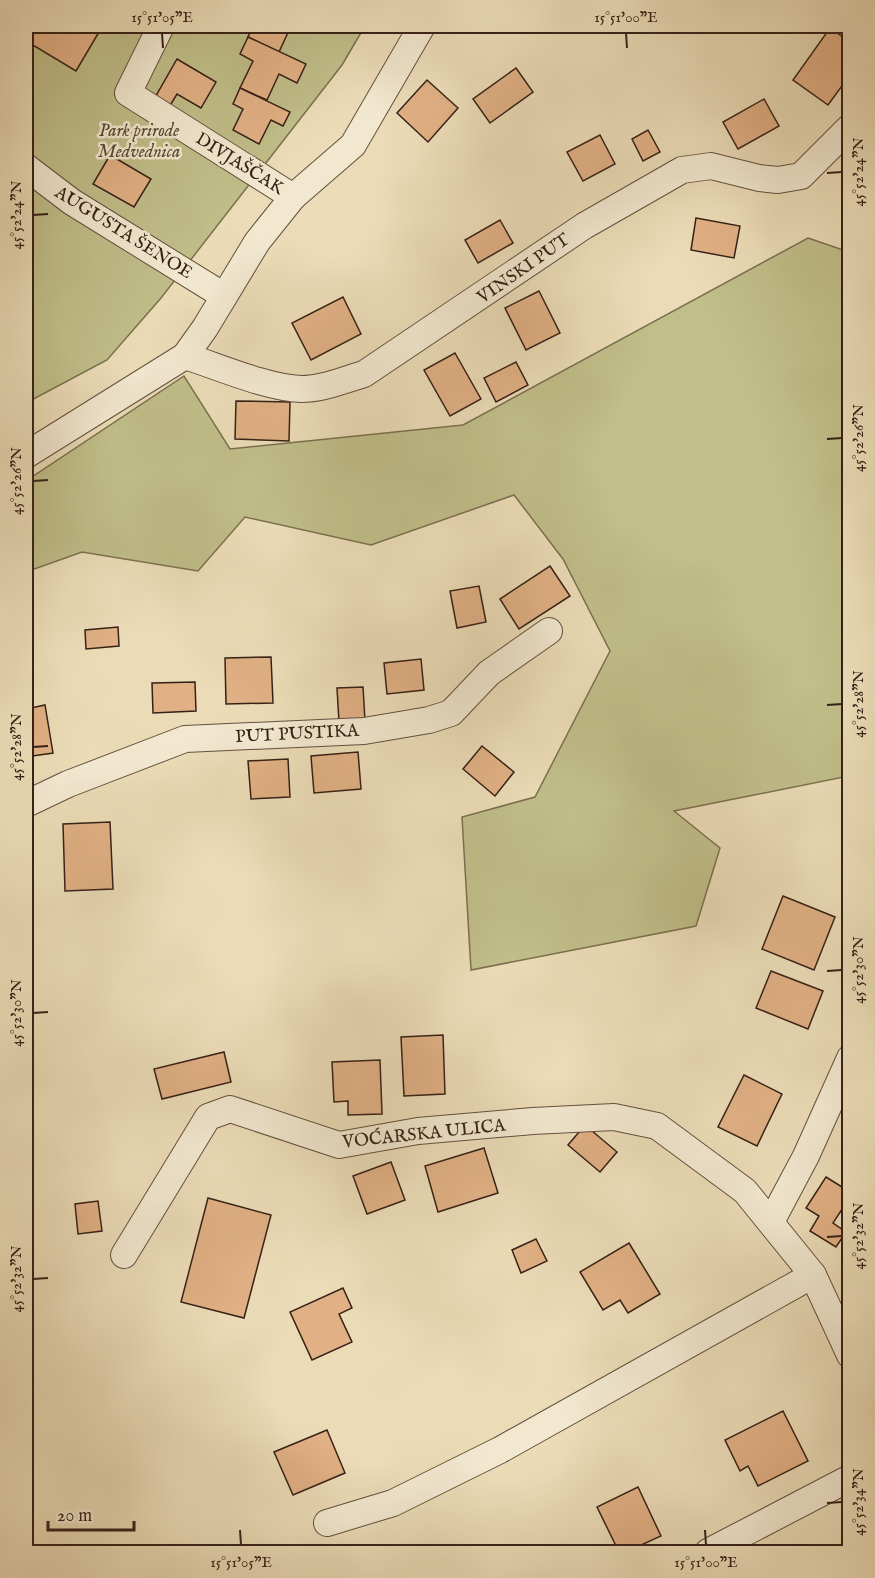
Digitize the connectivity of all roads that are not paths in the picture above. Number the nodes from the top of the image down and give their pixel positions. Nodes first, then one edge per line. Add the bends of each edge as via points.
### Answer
1 (161, 26) edge
2 (422, 26) edge
3 (849, 128) edge
4 (26, 167) edge
5 (293, 197) junction
6 (224, 296) junction
7 (184, 356) junction
8 (26, 455) edge
9 (549, 631) dead end
10 (26, 804) edge
11 (849, 1058) edge
12 (771, 1222) junction
13 (124, 1255) dead end
14 (813, 1275) junction
15 (849, 1355) edge
16 (849, 1478) edge
17 (327, 1523) dead end
18 (708, 1552) edge

1 - 5 street, DIVJAŠČAK via 128,93
2 - 5 street via 353,145
3 - 7 street, VINSKI PUT via 801,176 769,179 711,166 682,170 584,226 364,374 301,389 258,380
4 - 6 street, AUGUSTA ŠENOE via 72,202
5 - 6 street via 257,242
6 - 7 street
7 - 8 street
9 - 10 street, PUT PUSTIKA via 489,673 451,713 364,731 184,739
11 - 12 street via 806,1156
12 - 13 street, VOĆARSKA ULICA via 745,1191 657,1126 614,1117 418,1131 339,1144 230,1108 208,1117
12 - 14 street, VOĆARSKA ULICA
14 - 15 street, VOĆARSKA ULICA
14 - 17 street via 500,1450 393,1503
16 - 18 street

